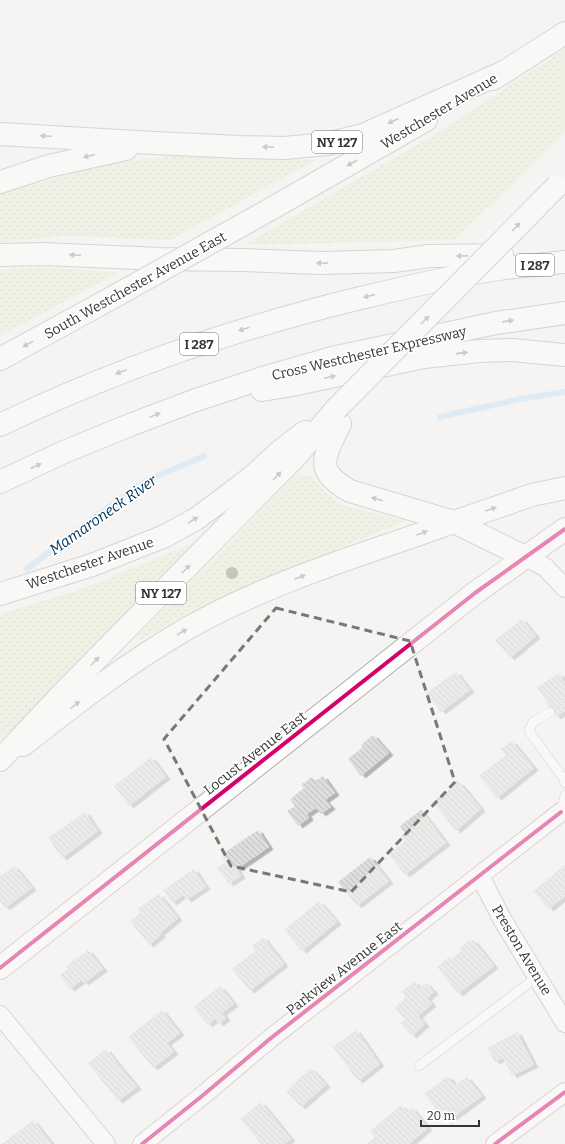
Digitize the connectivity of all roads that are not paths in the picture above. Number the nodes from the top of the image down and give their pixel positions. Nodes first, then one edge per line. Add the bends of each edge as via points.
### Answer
1 (565, 25) edge
2 (565, 33) edge
3 (531, 55) junction
4 (506, 71) junction
5 (0, 134) edge
6 (154, 143) junction
7 (0, 182) edge
8 (561, 182) edge
9 (269, 210) joint
10 (0, 255) edge
11 (565, 256) edge
12 (565, 262) edge
13 (565, 313) edge
14 (565, 355) edge
15 (0, 359) edge
16 (196, 400) junction
17 (328, 421) junction
18 (0, 425) edge
19 (0, 482) edge
20 (565, 488) edge
21 (454, 522) junction
22 (565, 529) edge
23 (525, 557) junction
24 (565, 588) edge
25 (0, 594) edge
26 (550, 712) dead end
27 (0, 762) edge
28 (565, 783) edge
29 (563, 804) edge
30 (480, 876) junction
31 (0, 968) edge
32 (537, 977) junction
33 (0, 1015) edge
34 (565, 1022) edge
35 (419, 1066) dead end
36 (565, 1092) edge
37 (106, 1144) edge
38 (142, 1144) edge
39 (495, 1144) edge

1 - 3 main road
2 - 3 main road, Westchester Avenue
3 - 4 main road, Westchester Avenue
4 -> 6 main road, NY 127 via 363,135 327,144 284,148
4 -> 9 main road, Westchester Avenue via 414,128
6 -> 5 main road, NY 127
6 -> 7 main road via 49,166
17 -> 8 main road, bridge
9 -> 15 main road, South Westchester Avenue East, bridge
11 -> 10 main road via 429,256 394,261 321,263 43,254
12 -> 18 main road, I 287 via 504,268 407,287 251,327 179,350 111,376
16 -> 13 main road, Cross Westchester Expressway via 332,358 496,323
16 -> 14 main road via 292,386 424,357 512,350
19 -> 16 main road, Cross Westchester Expressway via 71,449
21 -> 17 main road via 350,491 338,484 328,475 325,466
25 -> 17 main road, Westchester Avenue via 92,565 165,536 196,519 253,476 279,452
27 -> 17 main road, NY 127 via 64,692 288,465
21 -> 20 main road via 532,495
21 - 23 main road
27 -> 21 main road via 129,665 189,628 284,583
22 - 23 main road, Locust Avenue East
23 - 24 street via 545,567
23 - 31 main road, Locust Avenue East via 475,593
26 - 28 lane via 533,722 530,731
29 - 30 street, Parkview Avenue East
30 - 32 street, Preston Avenue
30 - 38 street, Parkview Avenue East via 271,1038
32 - 34 street, Preston Avenue
32 - 35 lane
33 - 37 street
36 - 39 street

